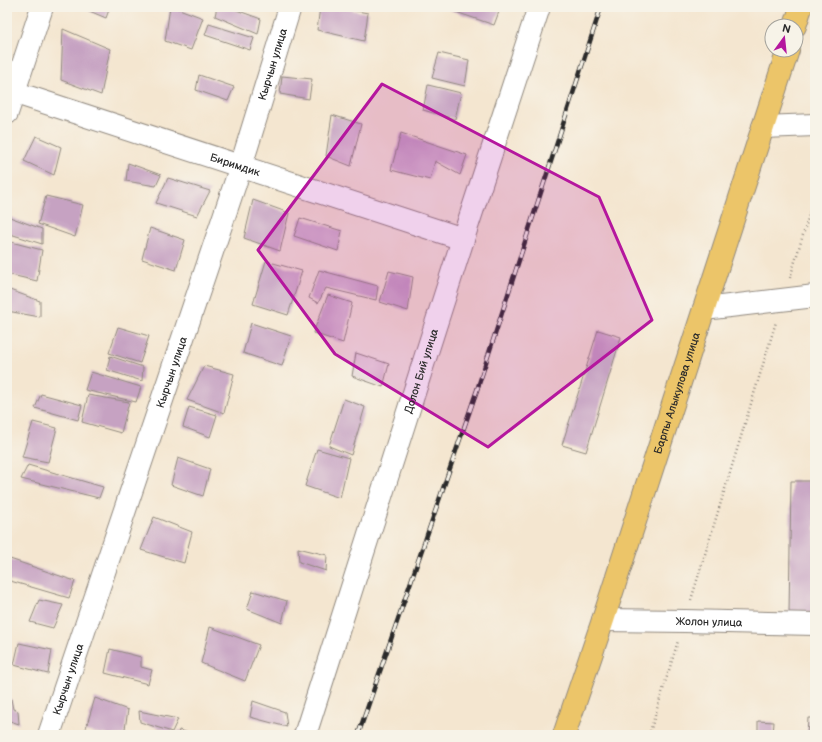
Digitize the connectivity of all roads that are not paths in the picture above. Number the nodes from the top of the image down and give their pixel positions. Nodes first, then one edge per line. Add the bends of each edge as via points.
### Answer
1 (42, 7) edge
2 (290, 7) edge
3 (539, 7) edge
4 (802, 7) edge
5 (798, 18) edge
6 (785, 58) edge
7 (10, 91) edge
8 (7, 112) edge
9 (815, 125) edge
10 (763, 127) junction
11 (241, 166) junction
12 (463, 239) junction
13 (815, 296) edge
14 (704, 309) junction
15 (603, 620) junction
16 (815, 624) edge
17 (49, 735) edge
18 (305, 735) edge
19 (564, 735) edge

1 - 7 street
2 - 11 street, Кырчын улица
3 - 12 street, Долон Бий улица
4 - 5 main road
6 - 10 main road, Барпы Алыкулова улица
7 - 8 street
7 - 11 street, Биримдик
9 - 10 street
10 - 14 main road, Барпы Алыкулова улица
11 - 12 street, Биримдик
11 - 17 street, Кырчын улица
12 - 18 street, Долон Бий улица
13 - 14 street
14 - 15 main road, Барпы Алыкулова улица
15 - 16 street, Жолон улица
15 - 19 main road, Барпы Алыкулова улица

